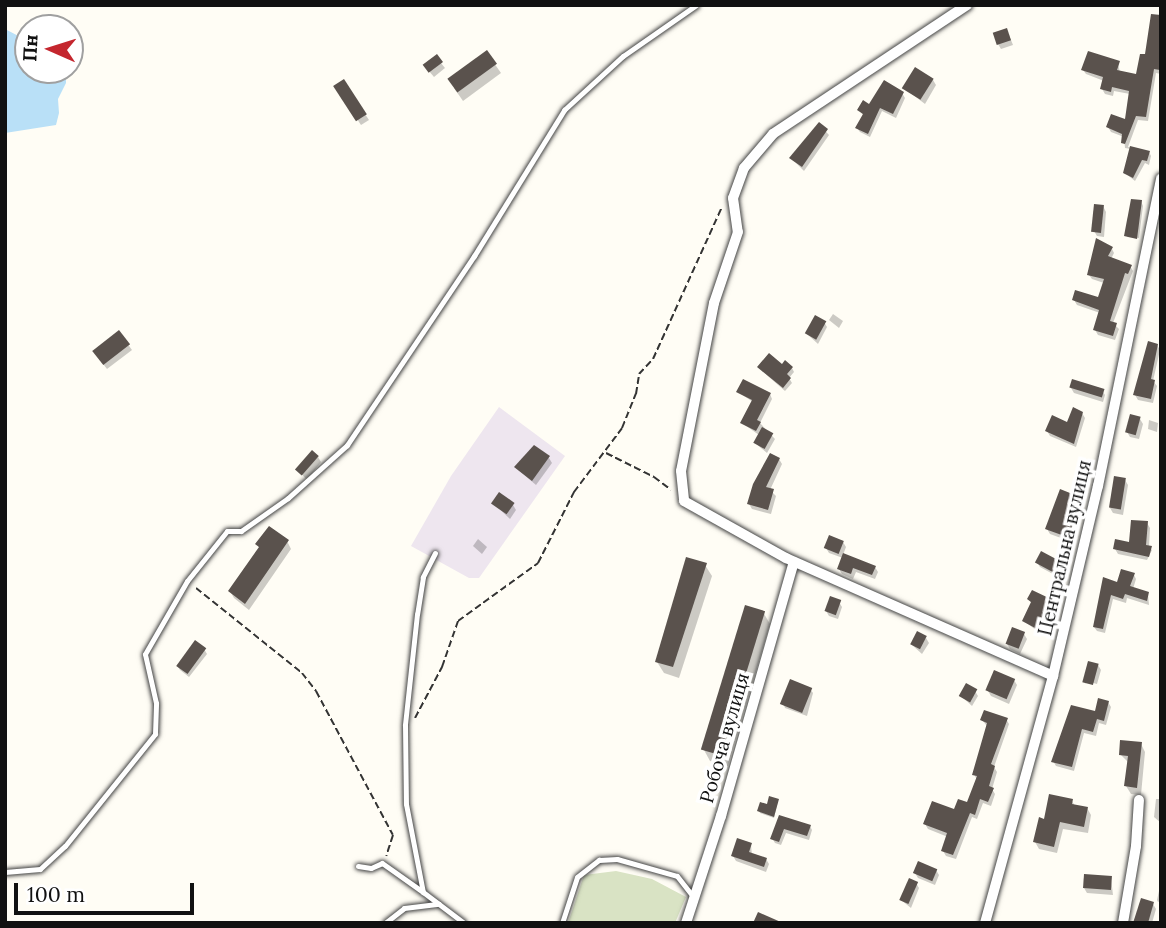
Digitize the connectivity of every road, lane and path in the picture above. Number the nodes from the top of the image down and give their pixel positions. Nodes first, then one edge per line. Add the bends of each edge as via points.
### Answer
1 (696, 5) edge
2 (967, 5) edge
3 (1161, 178) edge
4 (725, 201) dead end
5 (605, 453) junction
6 (684, 501) junction
7 (435, 553) dead end
8 (794, 562) junction
9 (187, 581) junction
10 (1053, 676) junction
11 (405, 737) junction
12 (1139, 800) dead end
13 (382, 863) junction
14 (358, 866) dead end
15 (5, 872) edge
16 (423, 892) junction
17 (694, 898) junction
18 (439, 904) junction
19 (385, 923) edge
20 (464, 923) edge
21 (562, 923) edge
22 (686, 923) edge
23 (985, 923) edge
24 (1123, 923) edge

1 - 9 lane via 623,56 564,110 474,256 347,445 288,498 241,531 227,531
2 - 6 street via 773,134 744,168 733,198 738,232 714,303 681,471
3 - 10 street, Центральна вулиця via 1098,486
4 - 5 path via 653,359 639,374 622,428
5 - 6 path via 654,477
5 - 11 path via 574,492 538,563 458,621 442,667
6 - 8 street
7 - 11 lane via 423,577
8 - 10 street
8 - 17 street, Робоча вулиця
9 - 13 path via 302,673 316,691 393,835
9 - 15 lane via 145,654 156,703 155,734 57,854 40,869
10 - 23 street, Центральна вулиця
11 - 16 lane via 406,804
12 - 24 street
13 - 14 lane via 371,868
13 - 16 lane
16 - 18 lane
17 - 21 lane via 677,876 617,859 599,860 577,877
17 - 22 street, Робоча вулиця
18 - 19 lane via 404,908
18 - 20 lane

